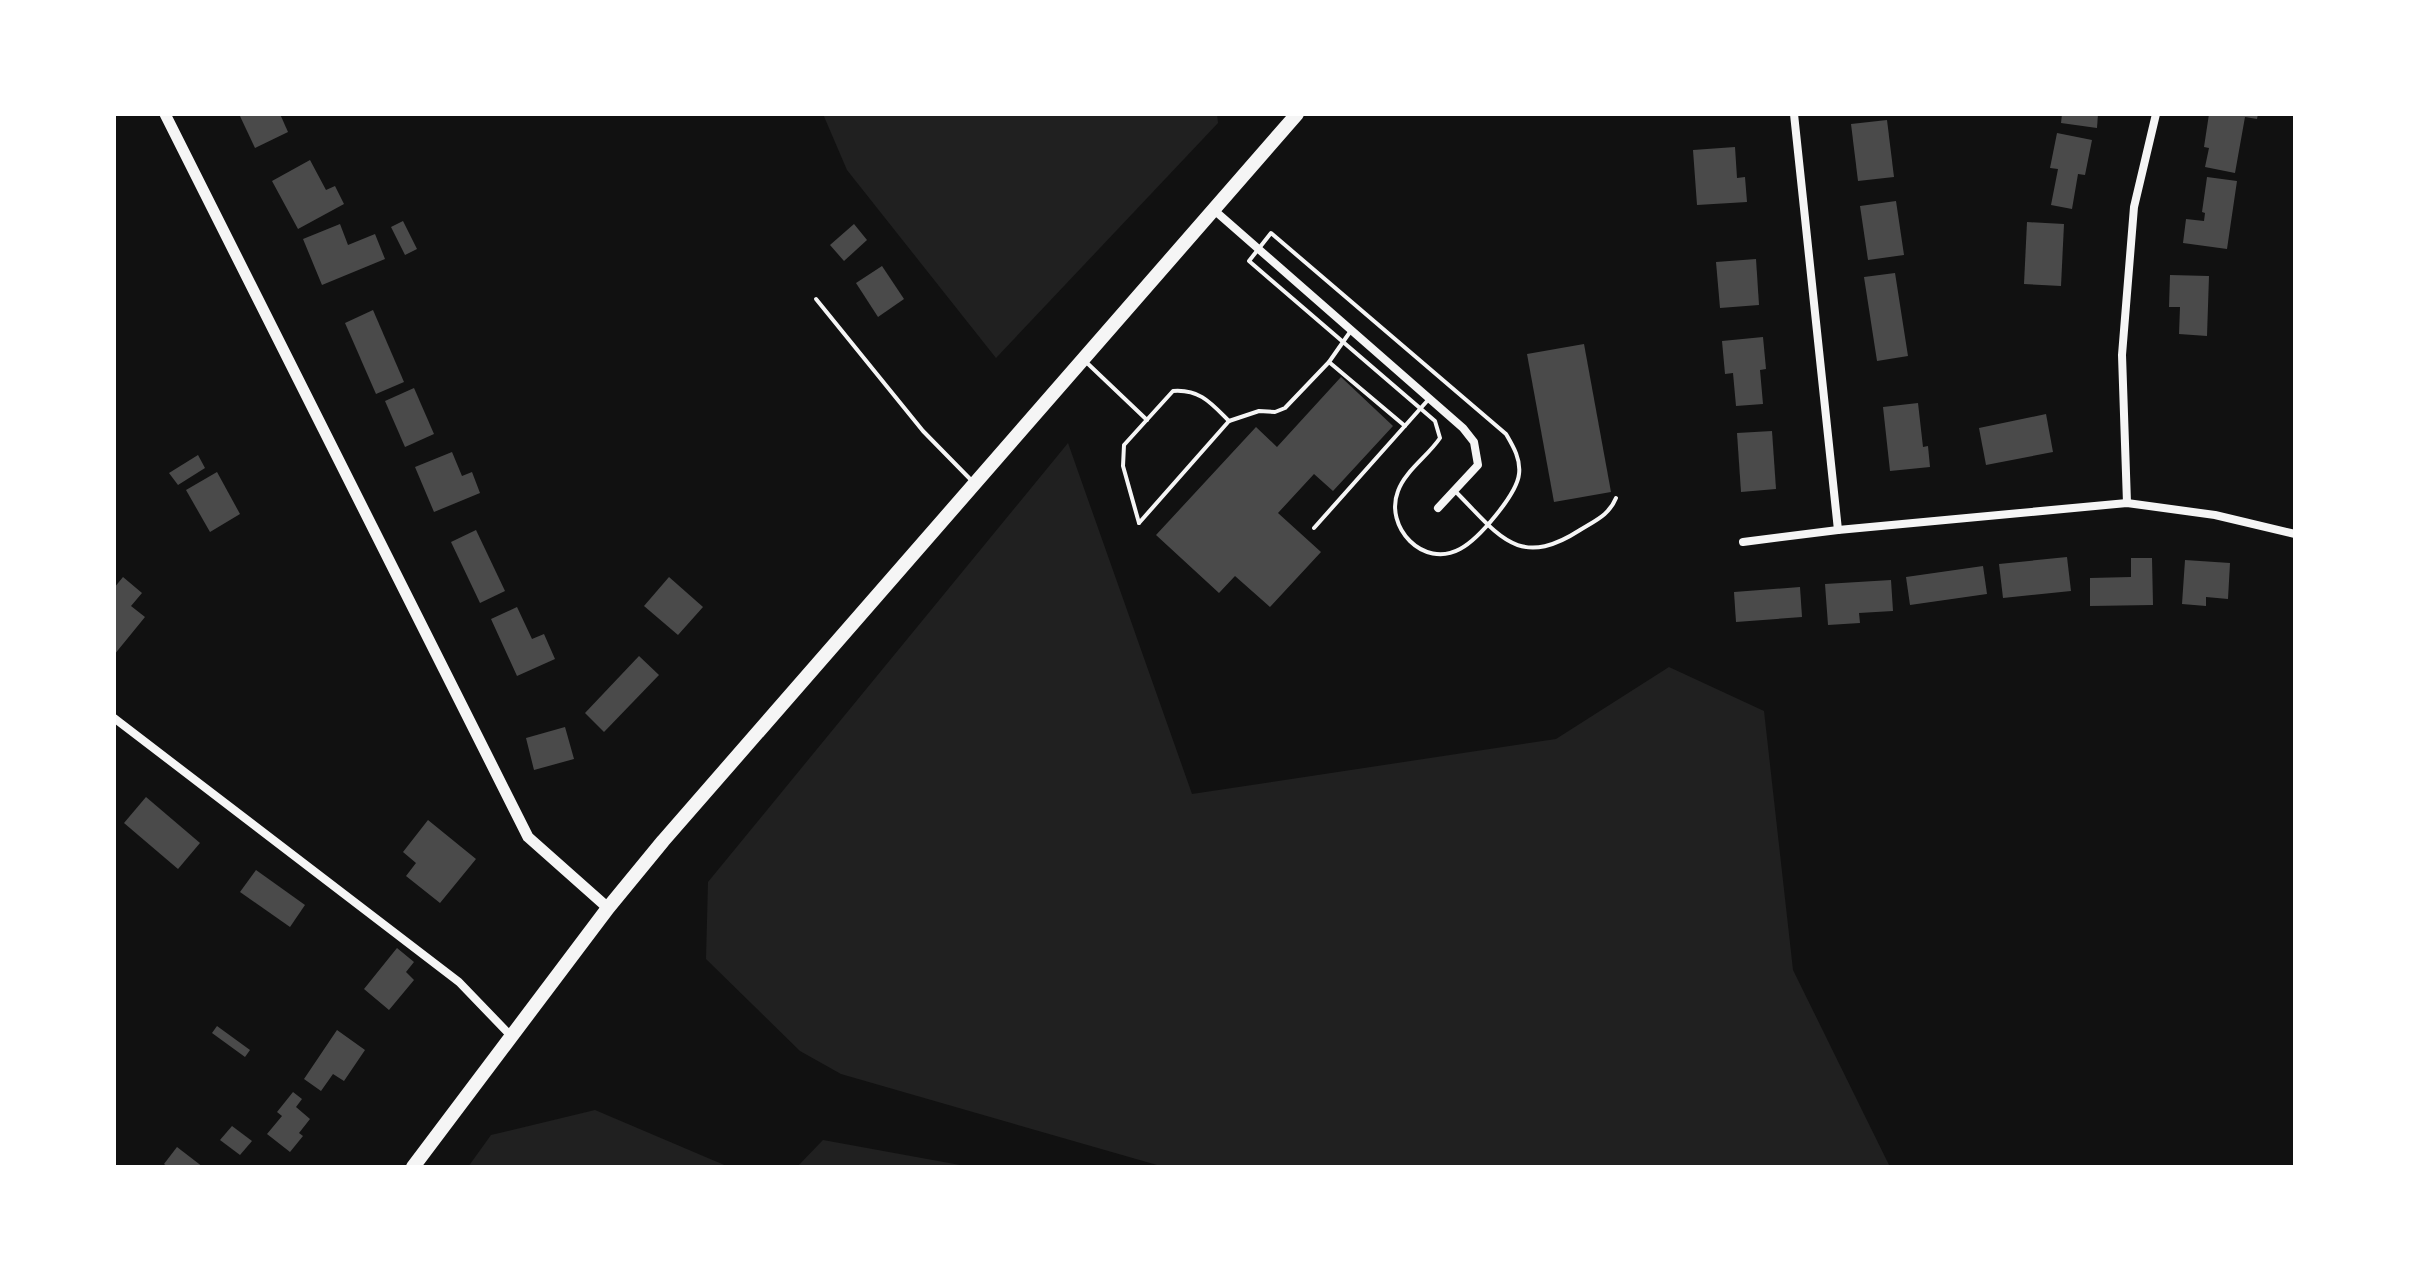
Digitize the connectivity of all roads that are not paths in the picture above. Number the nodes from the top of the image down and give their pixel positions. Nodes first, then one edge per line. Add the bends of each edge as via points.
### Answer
1 (165, 114) edge
2 (1297, 114) edge
3 (1794, 114) edge
4 (2156, 114) edge
5 (1214, 210) junction
6 (816, 299) dead end
7 (1352, 330) junction
8 (1083, 360) junction
9 (1329, 362) junction
10 (1429, 398) junction
11 (1147, 420) junction
12 (1229, 421) junction
13 (1405, 426) junction
14 (975, 484) junction
15 (1454, 490) junction
16 (1616, 498) dead end
17 (2127, 503) junction
18 (1438, 508) dead end
19 (1314, 528) dead end
20 (1838, 530) junction
21 (2295, 534) edge
22 (1743, 542) dead end
23 (114, 718) edge
24 (608, 908) junction
25 (511, 1036) junction
26 (413, 1167) edge

1 - 24 street via 528,837
2 - 5 highway
3 - 20 street
4 - 17 street via 2134,207 2122,355
5 - 7 street
5 - 8 highway
6 - 14 lane via 923,431
7 - 9 lane
7 - 10 street
8 - 11 lane
8 - 14 highway
9 - 12 lane via 1285,408
9 - 13 lane
10 - 13 lane
10 - 15 street via 1474,442 1478,465
11 - 12 lane via 1173,391 1190,390
11 - 12 lane via 1124,445 1123,455 1139,523
13 - 19 lane
14 - 24 highway
15 - 16 lane via 1503,539 1527,548 1557,545 1611,511
15 - 18 street
17 - 20 street
17 - 21 street via 2215,515
20 - 22 street
23 - 25 street via 459,982
24 - 25 highway
25 - 26 highway

